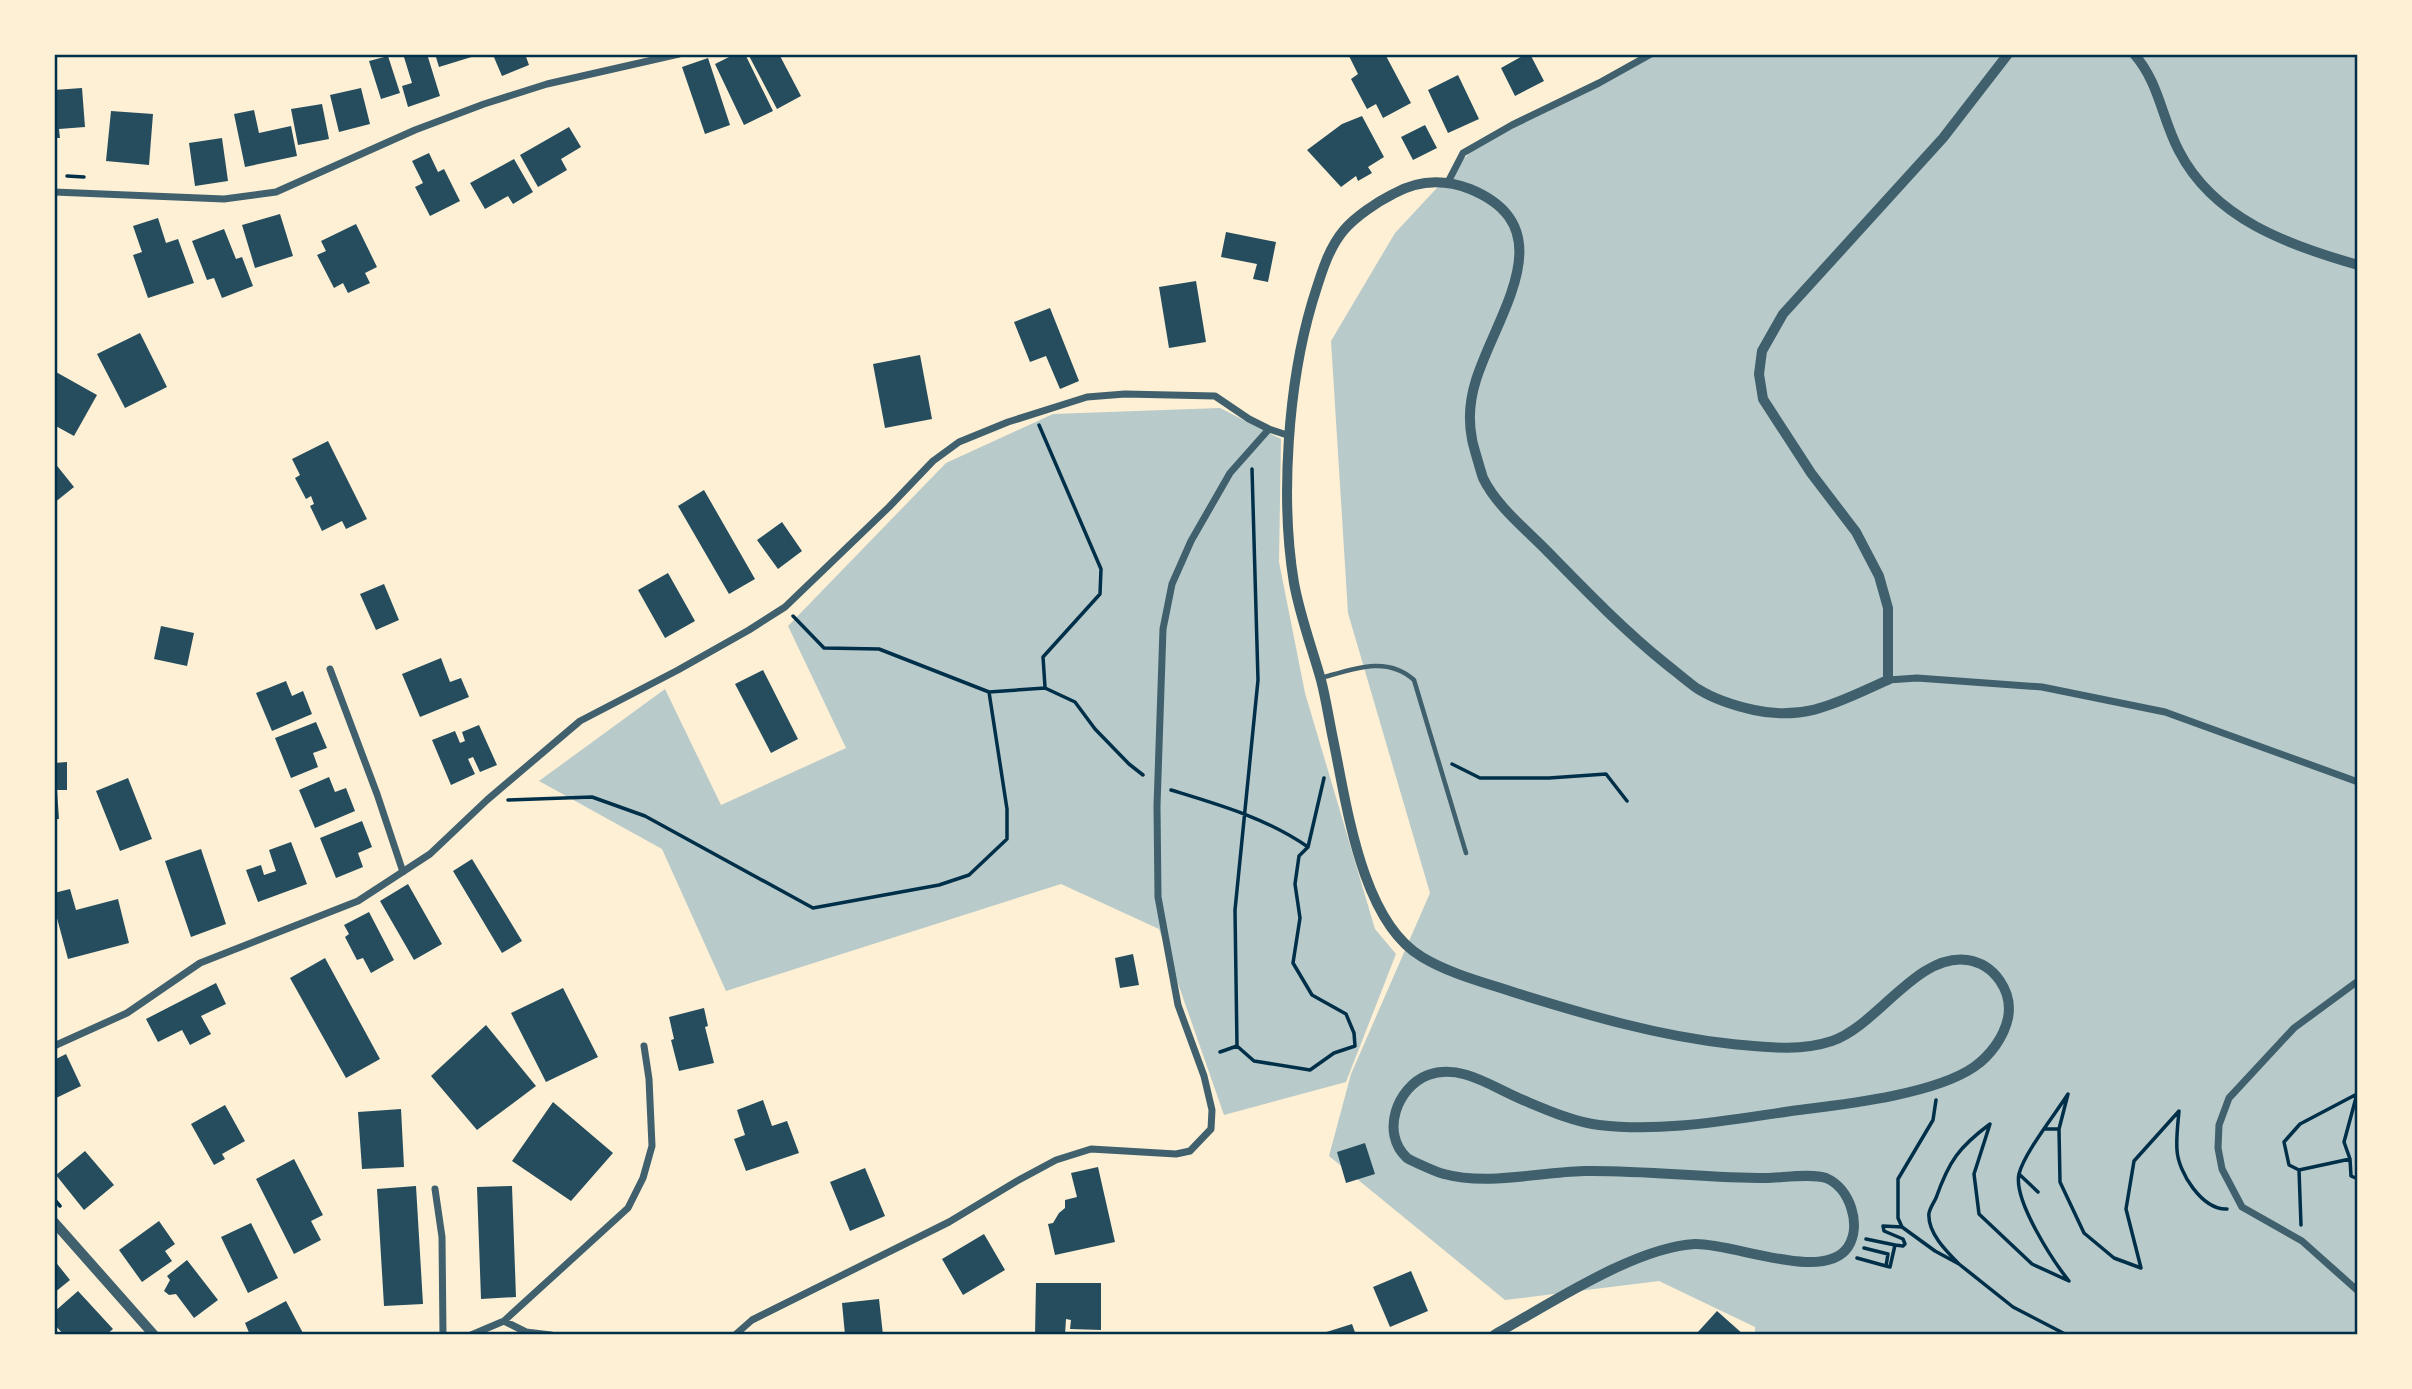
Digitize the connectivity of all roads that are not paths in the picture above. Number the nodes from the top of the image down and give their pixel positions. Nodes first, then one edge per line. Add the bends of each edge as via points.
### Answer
1 (679, 54) edge
2 (1651, 54) edge
3 (2008, 54) edge
4 (2134, 54) edge
5 (1448, 182) junction
6 (54, 192) edge
7 (2358, 265) edge
8 (1269, 429) junction
9 (1290, 436) junction
10 (330, 670) dead end
11 (1320, 679) junction
12 (1888, 680) junction
13 (2358, 782) edge
14 (1466, 853) dead end
15 (403, 872) junction
16 (2358, 981) edge
17 (54, 1046) edge
18 (644, 1046) dead end
19 (435, 1189) dead end
20 (54, 1222) edge
21 (2358, 1291) edge
22 (504, 1321) junction
23 (154, 1335) edge
24 (443, 1335) edge
25 (471, 1335) edge
26 (551, 1335) edge
27 (735, 1335) edge
28 (1494, 1335) edge

1 - 6 street via 547,84 484,104 276,192 224,199
2 - 5 street via 1463,153
3 - 12 street via 1943,138 1783,314 1762,351 1763,399 1856,532 1879,576 1888,608
4 - 7 street via 2154,85 2179,151 2222,205 2244,222 2311,252
5 - 9 street via 1420,183 1395,192 1342,231 1324,264 1300,347
5 - 12 street via 1494,202 1515,226 1520,242 1511,295 1473,387 1470,409 1470,433 1483,478 1503,506 1624,630 1696,689 1724,702 1763,713 1793,713 1838,704
8 - 9 street
8 - 15 street via 1215,396 1087,397 959,442 933,461 785,607 580,721 430,855
8 - 27 street via 1230,473 1191,541 1172,584 1163,629 1158,897 1178,1005 1212,1110 1211,1129 1190,1151 1176,1154 1091,1149 1056,1160 949,1222 752,1320
9 - 11 street via 1288,521 1294,582
10 - 15 street
11 - 14 lane via 1378,665 1405,671 1414,680
11 - 28 street via 1361,864 1391,931 1417,955 1499,988 1621,1024 1703,1041 1774,1048 1825,1044 1852,1032 1914,979 1952,960 1970,960 1997,976 2011,1005 2003,1035 1977,1065 1938,1083 1860,1102 1646,1129 1585,1124 1463,1073 1438,1073 1417,1080 1397,1108 1394,1135 1413,1162 1450,1177 1580,1171 1827,1178 1837,1185 1855,1218 1845,1251 1827,1262 1791,1262 1719,1245 1662,1249
12 - 13 street via 2042,687 2165,712
15 - 17 street via 358,901 200,962 127,1013
16 - 21 street via 2294,1028 2229,1098 2219,1125 2218,1149 2222,1169 2242,1208 2302,1241
18 - 22 street via 652,1146 628,1208
19 - 24 street via 442,1237
20 - 23 street
22 - 25 street
22 - 26 street via 526,1332

